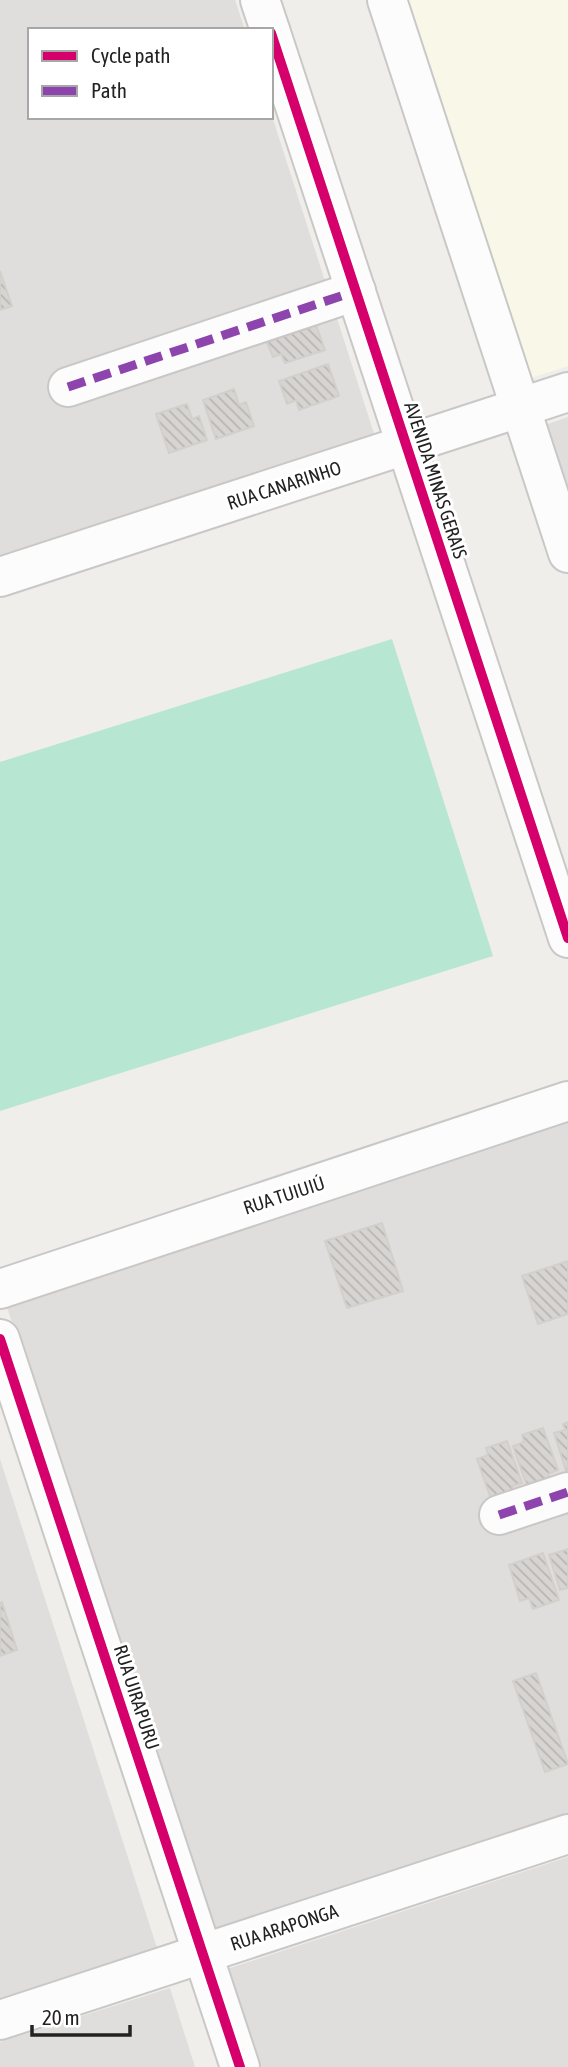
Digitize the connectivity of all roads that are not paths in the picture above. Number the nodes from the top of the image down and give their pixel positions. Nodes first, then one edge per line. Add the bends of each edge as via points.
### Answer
1 (260, 0) edge
2 (387, 0) edge
3 (270, 28) edge
4 (273, 37) edge
5 (356, 291) junction
6 (68, 387) dead end
7 (568, 392) edge
8 (520, 408) junction
9 (406, 445) junction
10 (568, 553) edge
11 (0, 577) edge
12 (568, 938) edge
13 (568, 1101) edge
14 (0, 1289) edge
15 (0, 1339) edge
16 (568, 1492) edge
17 (499, 1515) dead end
18 (568, 1834) edge
19 (203, 1954) junction
20 (0, 2020) edge
21 (240, 2067) edge

1 - 3 street, AVENIDA MINAS GERAIS
2 - 8 street
4 - 5 street, AVENIDA MINAS GERAIS
5 - 6 street
5 - 9 street, AVENIDA MINAS GERAIS
7 - 8 street, RUA CANARINHO
8 - 9 street, RUA CANARINHO
8 - 10 street
9 - 11 street, RUA CANARINHO
9 - 12 street, AVENIDA MINAS GERAIS
13 - 14 street, RUA TUIUIÚ
15 - 19 street, RUA UIRAPURU
16 - 17 street
18 - 19 street, RUA ARAPONGA
19 - 20 street, RUA ARAPONGA
19 - 21 street, RUA UIRAPURU

